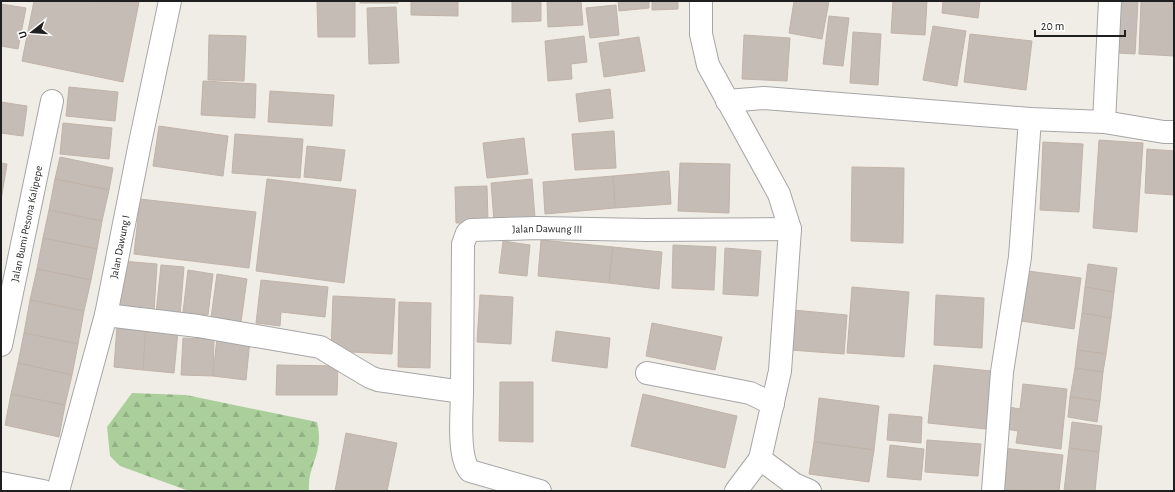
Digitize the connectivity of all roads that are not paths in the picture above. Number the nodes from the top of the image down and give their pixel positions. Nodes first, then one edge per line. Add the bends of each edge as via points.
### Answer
1 (170, 1) edge
2 (701, 1) edge
3 (1110, 1) edge
4 (52, 101) dead end
5 (727, 101) junction
6 (1030, 119) junction
7 (1104, 122) junction
8 (1174, 132) edge
9 (790, 229) junction
10 (106, 315) junction
11 (1, 345) edge
12 (647, 373) dead end
13 (462, 392) junction
14 (773, 404) junction
15 (760, 459) junction
16 (1, 483) edge
17 (43, 491) edge
18 (58, 491) edge
19 (540, 491) edge
20 (736, 491) edge
21 (810, 491) edge
22 (994, 491) edge

1 - 10 street, Jalan Dawung I
2 - 5 street via 702,34 708,65
3 - 7 street
4 - 11 street, Jalan Bumi Pesona Kalipepe
5 - 6 street via 764,98
5 - 9 street via 779,194
6 - 7 street
6 - 22 street via 1020,257 1002,372
7 - 8 street
9 - 13 street, Jalan Dawung III via 471,230 466,233 463,244
9 - 14 street via 780,364
10 - 13 street via 198,326 320,347 378,380
10 - 18 street, Jalan Dawung I
12 - 14 street via 750,393
13 - 19 street via 465,466 470,471
14 - 15 street
15 - 20 street
15 - 21 street via 794,484
16 - 17 street

